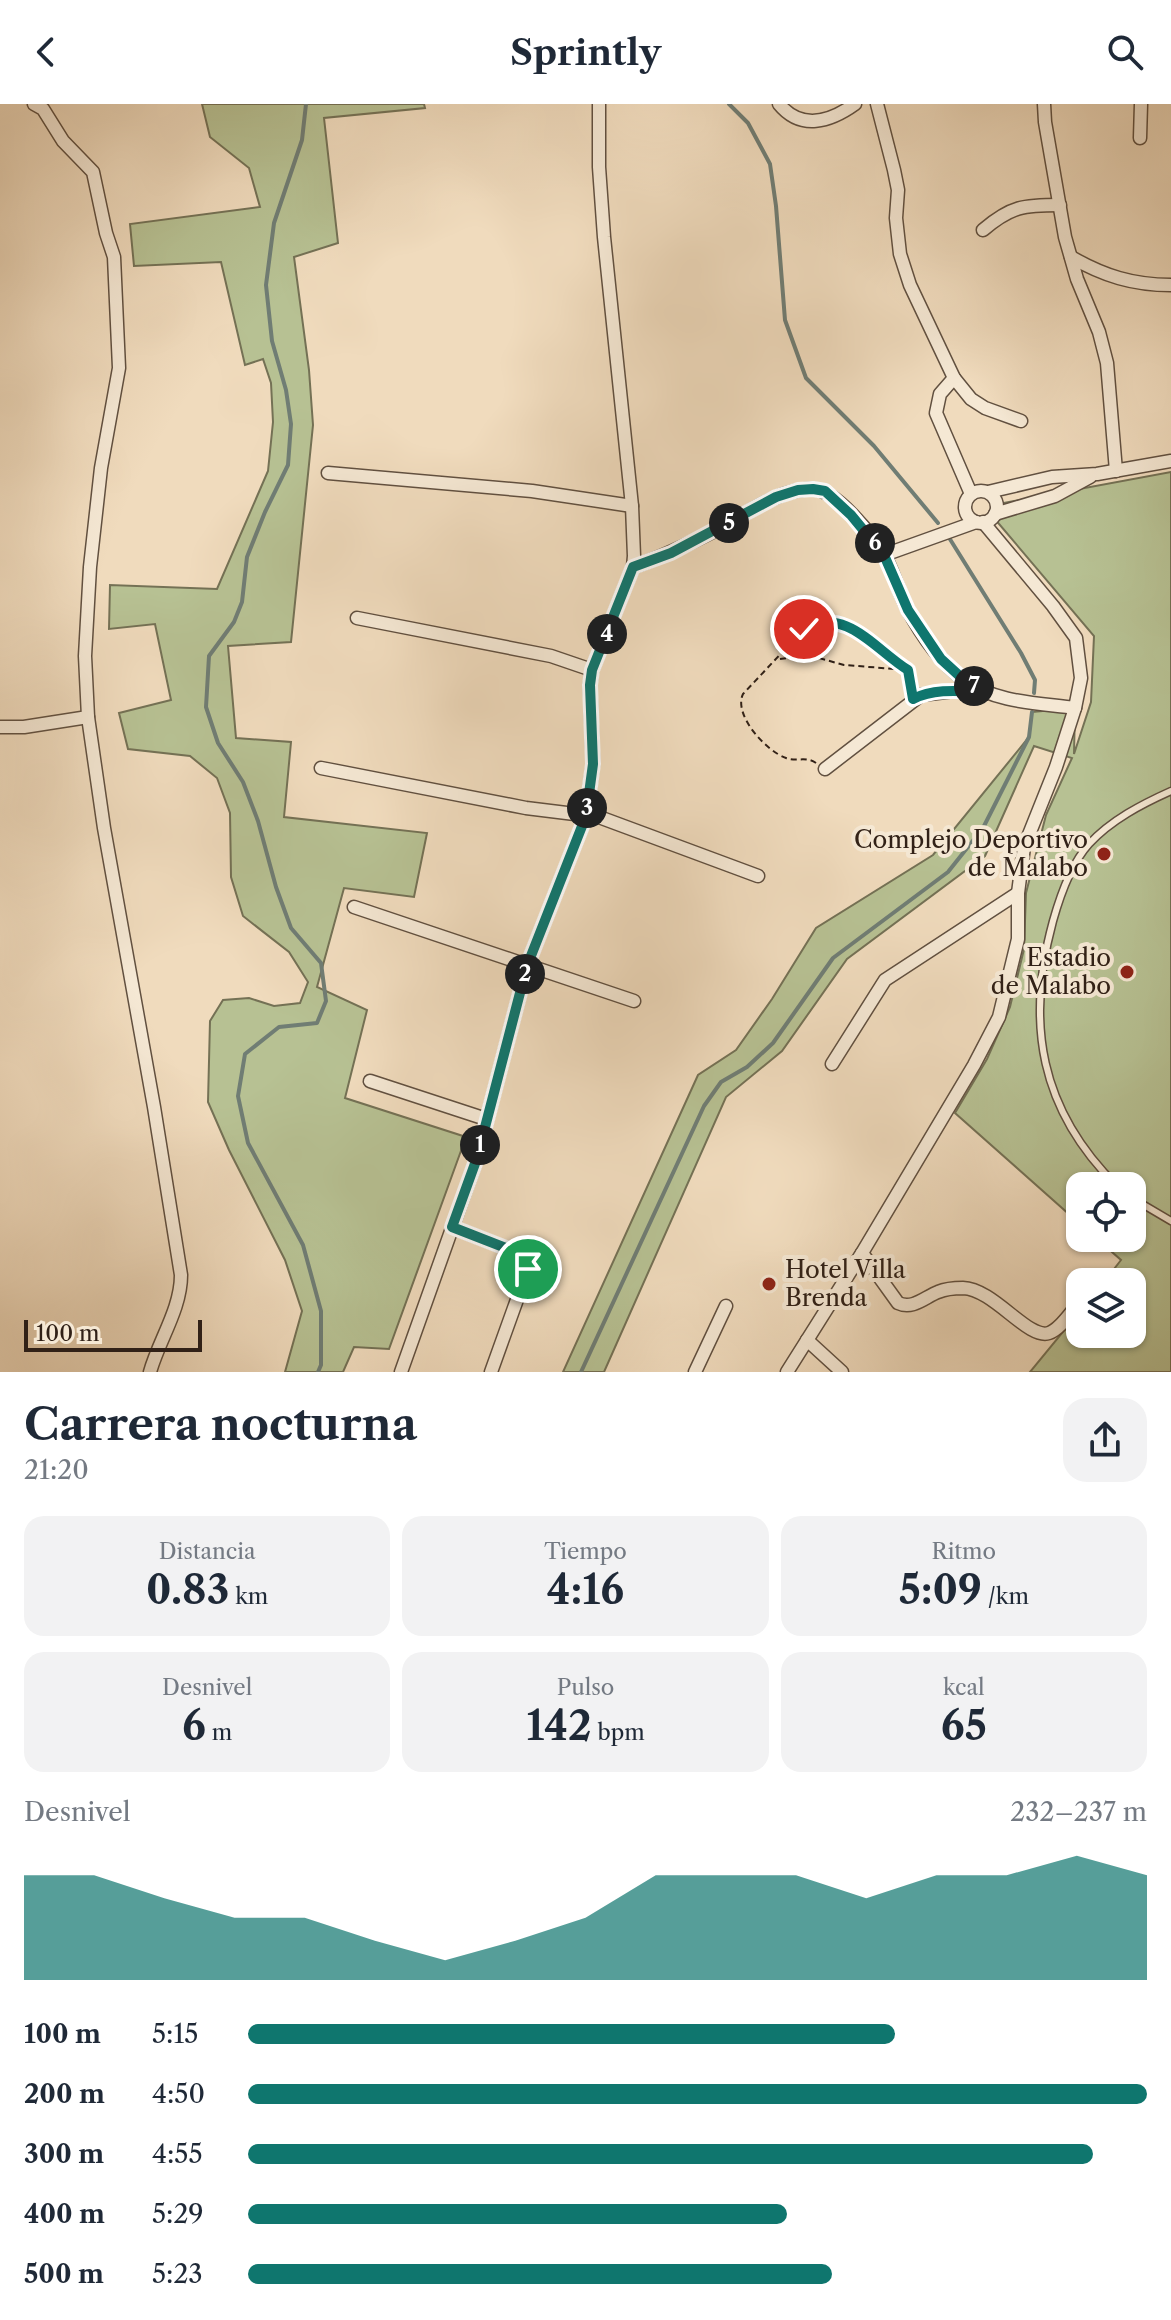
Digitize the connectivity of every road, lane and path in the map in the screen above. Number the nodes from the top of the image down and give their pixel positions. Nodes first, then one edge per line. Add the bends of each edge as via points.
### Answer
1 (599, 104) edge
2 (779, 104) edge
3 (855, 104) edge
4 (877, 104) edge
5 (1044, 104) edge
6 (1141, 104) edge
7 (43, 106) edge
8 (1140, 138) dead end
9 (1060, 205) junction
10 (983, 230) dead end
11 (1071, 257) junction
12 (1171, 285) edge
13 (954, 378) junction
14 (1021, 421) dead end
15 (1171, 461) edge
16 (1116, 471) junction
17 (328, 473) dead end
18 (1097, 474) junction
19 (988, 492) junction
20 (971, 494) junction
21 (632, 506) junction
22 (995, 514) junction
23 (980, 522) junction
24 (884, 555) junction
25 (633, 567) junction
26 (357, 618) dead end
27 (799, 634) junction
28 (808, 655) junction
29 (777, 660) junction
30 (592, 670) junction
31 (908, 670) junction
32 (983, 692) junction
33 (913, 699) junction
34 (1075, 708) junction
35 (88, 717) junction
36 (0, 727) edge
37 (321, 768) dead end
38 (825, 769) joint
39 (1171, 791) edge
40 (586, 816) junction
41 (758, 876) dead end
42 (1018, 893) junction
43 (354, 907) dead end
44 (527, 966) junction
45 (634, 1001) dead end
46 (832, 1064) dead end
47 (370, 1081) dead end
48 (486, 1119) junction
49 (1105, 1172) edge
50 (1146, 1206) edge
51 (1171, 1221) edge
52 (452, 1227) junction
53 (862, 1253) junction
54 (726, 1306) dead end
55 (1066, 1318) edge
56 (807, 1340) junction
57 (150, 1372) edge
58 (401, 1372) edge
59 (491, 1372) edge
60 (695, 1372) edge
61 (787, 1372) edge
62 (842, 1372) edge

1 - 21 street via 604,237
2 - 3 street via 804,122 822,121
4 - 13 street via 898,190 900,254
5 - 9 street
6 - 8 street
7 - 35 street via 63,141 93,172 114,257 119,368 90,567
9 - 10 street via 1017,208
9 - 11 street
11 - 12 street via 1129,282
11 - 16 street via 1107,363
13 - 14 street via 985,408
13 - 20 street via 940,394 936,413
15 - 16 street
16 - 18 street
17 - 21 street via 532,491
18 - 19 street via 1052,477
18 - 22 street via 1055,496
19 - 20 street
19 - 22 street via 997,504
20 - 23 street via 966,513
21 - 25 street
22 - 23 street
23 - 24 street
23 - 34 street via 1076,638 1081,678
24 - 25 street via 836,499 813,489 776,497 671,553
24 - 32 street via 931,646 949,668
25 - 30 street
26 - 30 street via 537,653
27 - 28 path via 800,647
27 - 29 path
27 - 31 path via 813,624 845,624
28 - 29 path
28 - 31 path via 844,665
29 - 38 path via 743,694 741,712 778,754 810,759
30 - 40 street via 593,764
31 - 33 path
32 - 33 street via 940,692
32 - 34 street
33 - 38 street
34 - 42 street via 1029,830
35 - 36 street
35 - 57 street via 181,1275 181,1293
37 - 40 street
39 - 49 lane via 1116,821 1089,843 1057,908 1041,977 1040,1039 1059,1106 1079,1142
40 - 41 street via 625,825
40 - 44 street
42 - 46 street via 885,980
42 - 53 street via 1018,939 999,1017
43 - 44 street
44 - 45 street
44 - 48 street
47 - 48 street
48 - 52 street
50 - 51 lane
52 - 58 street
52 - 59 street via 527,1261
53 - 55 street via 903,1306 964,1288 980,1291 1043,1333 1055,1330
53 - 56 street
54 - 60 street
56 - 61 street
56 - 62 street

